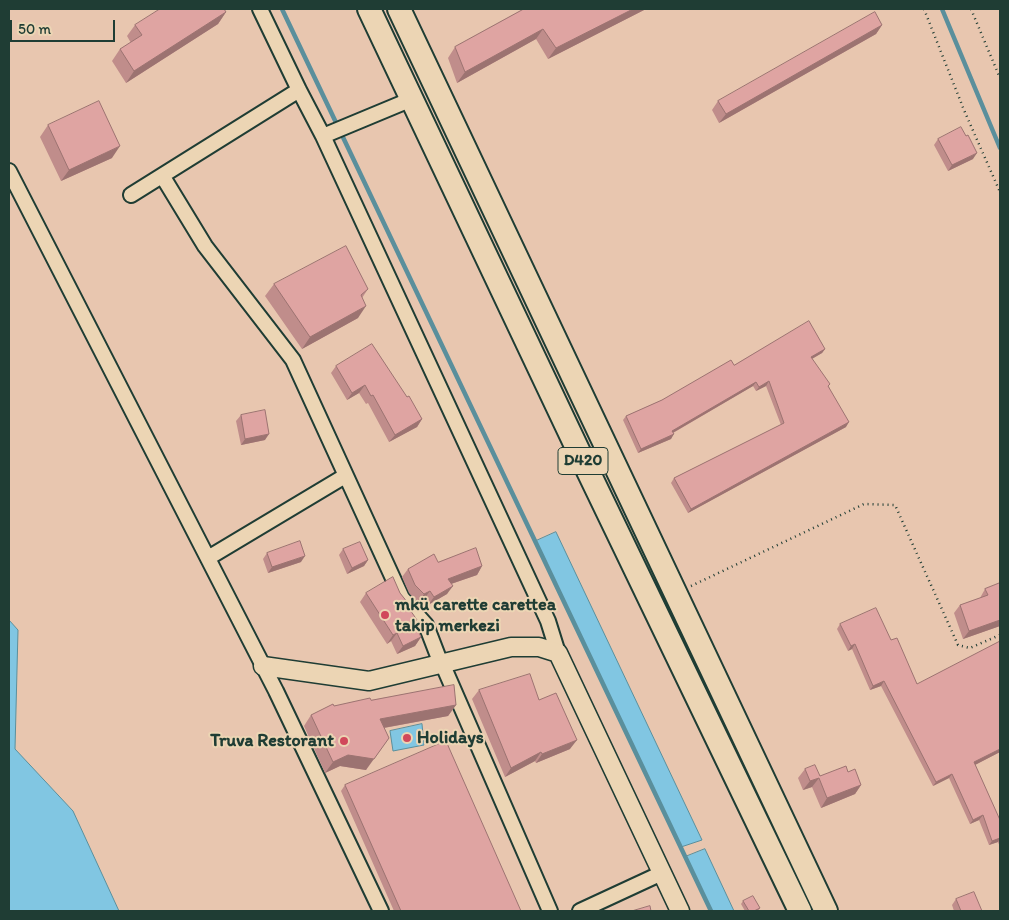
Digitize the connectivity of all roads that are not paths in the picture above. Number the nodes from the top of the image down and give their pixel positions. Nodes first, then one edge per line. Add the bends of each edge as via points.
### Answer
1 (260, 9) edge
2 (370, 9) edge
3 (399, 9) edge
4 (299, 90) junction
5 (412, 99) junction
6 (323, 136) junction
7 (9, 171) edge
8 (163, 177) junction
9 (131, 195) dead end
10 (345, 476) junction
11 (208, 558) junction
12 (558, 653) junction
13 (442, 664) junction
14 (263, 666) junction
15 (662, 873) junction
16 (381, 911) edge
17 (550, 911) edge
18 (580, 911) edge
19 (680, 911) edge
20 (800, 911) edge
21 (826, 911) edge

1 - 4 street
2 - 5 main road, D420
3 - 21 main road, D420
4 - 6 street
4 - 8 street
5 - 6 street
5 - 20 main road, D420
6 - 12 street via 548,621
7 - 11 street
8 - 9 street
8 - 10 street via 205,246 293,360
10 - 11 street
10 - 13 street via 402,598 426,625
11 - 14 street
12 - 13 street via 539,647 511,647
12 - 15 street
13 - 14 street via 370,681
13 - 17 street
14 - 16 street
15 - 18 street
15 - 19 street

